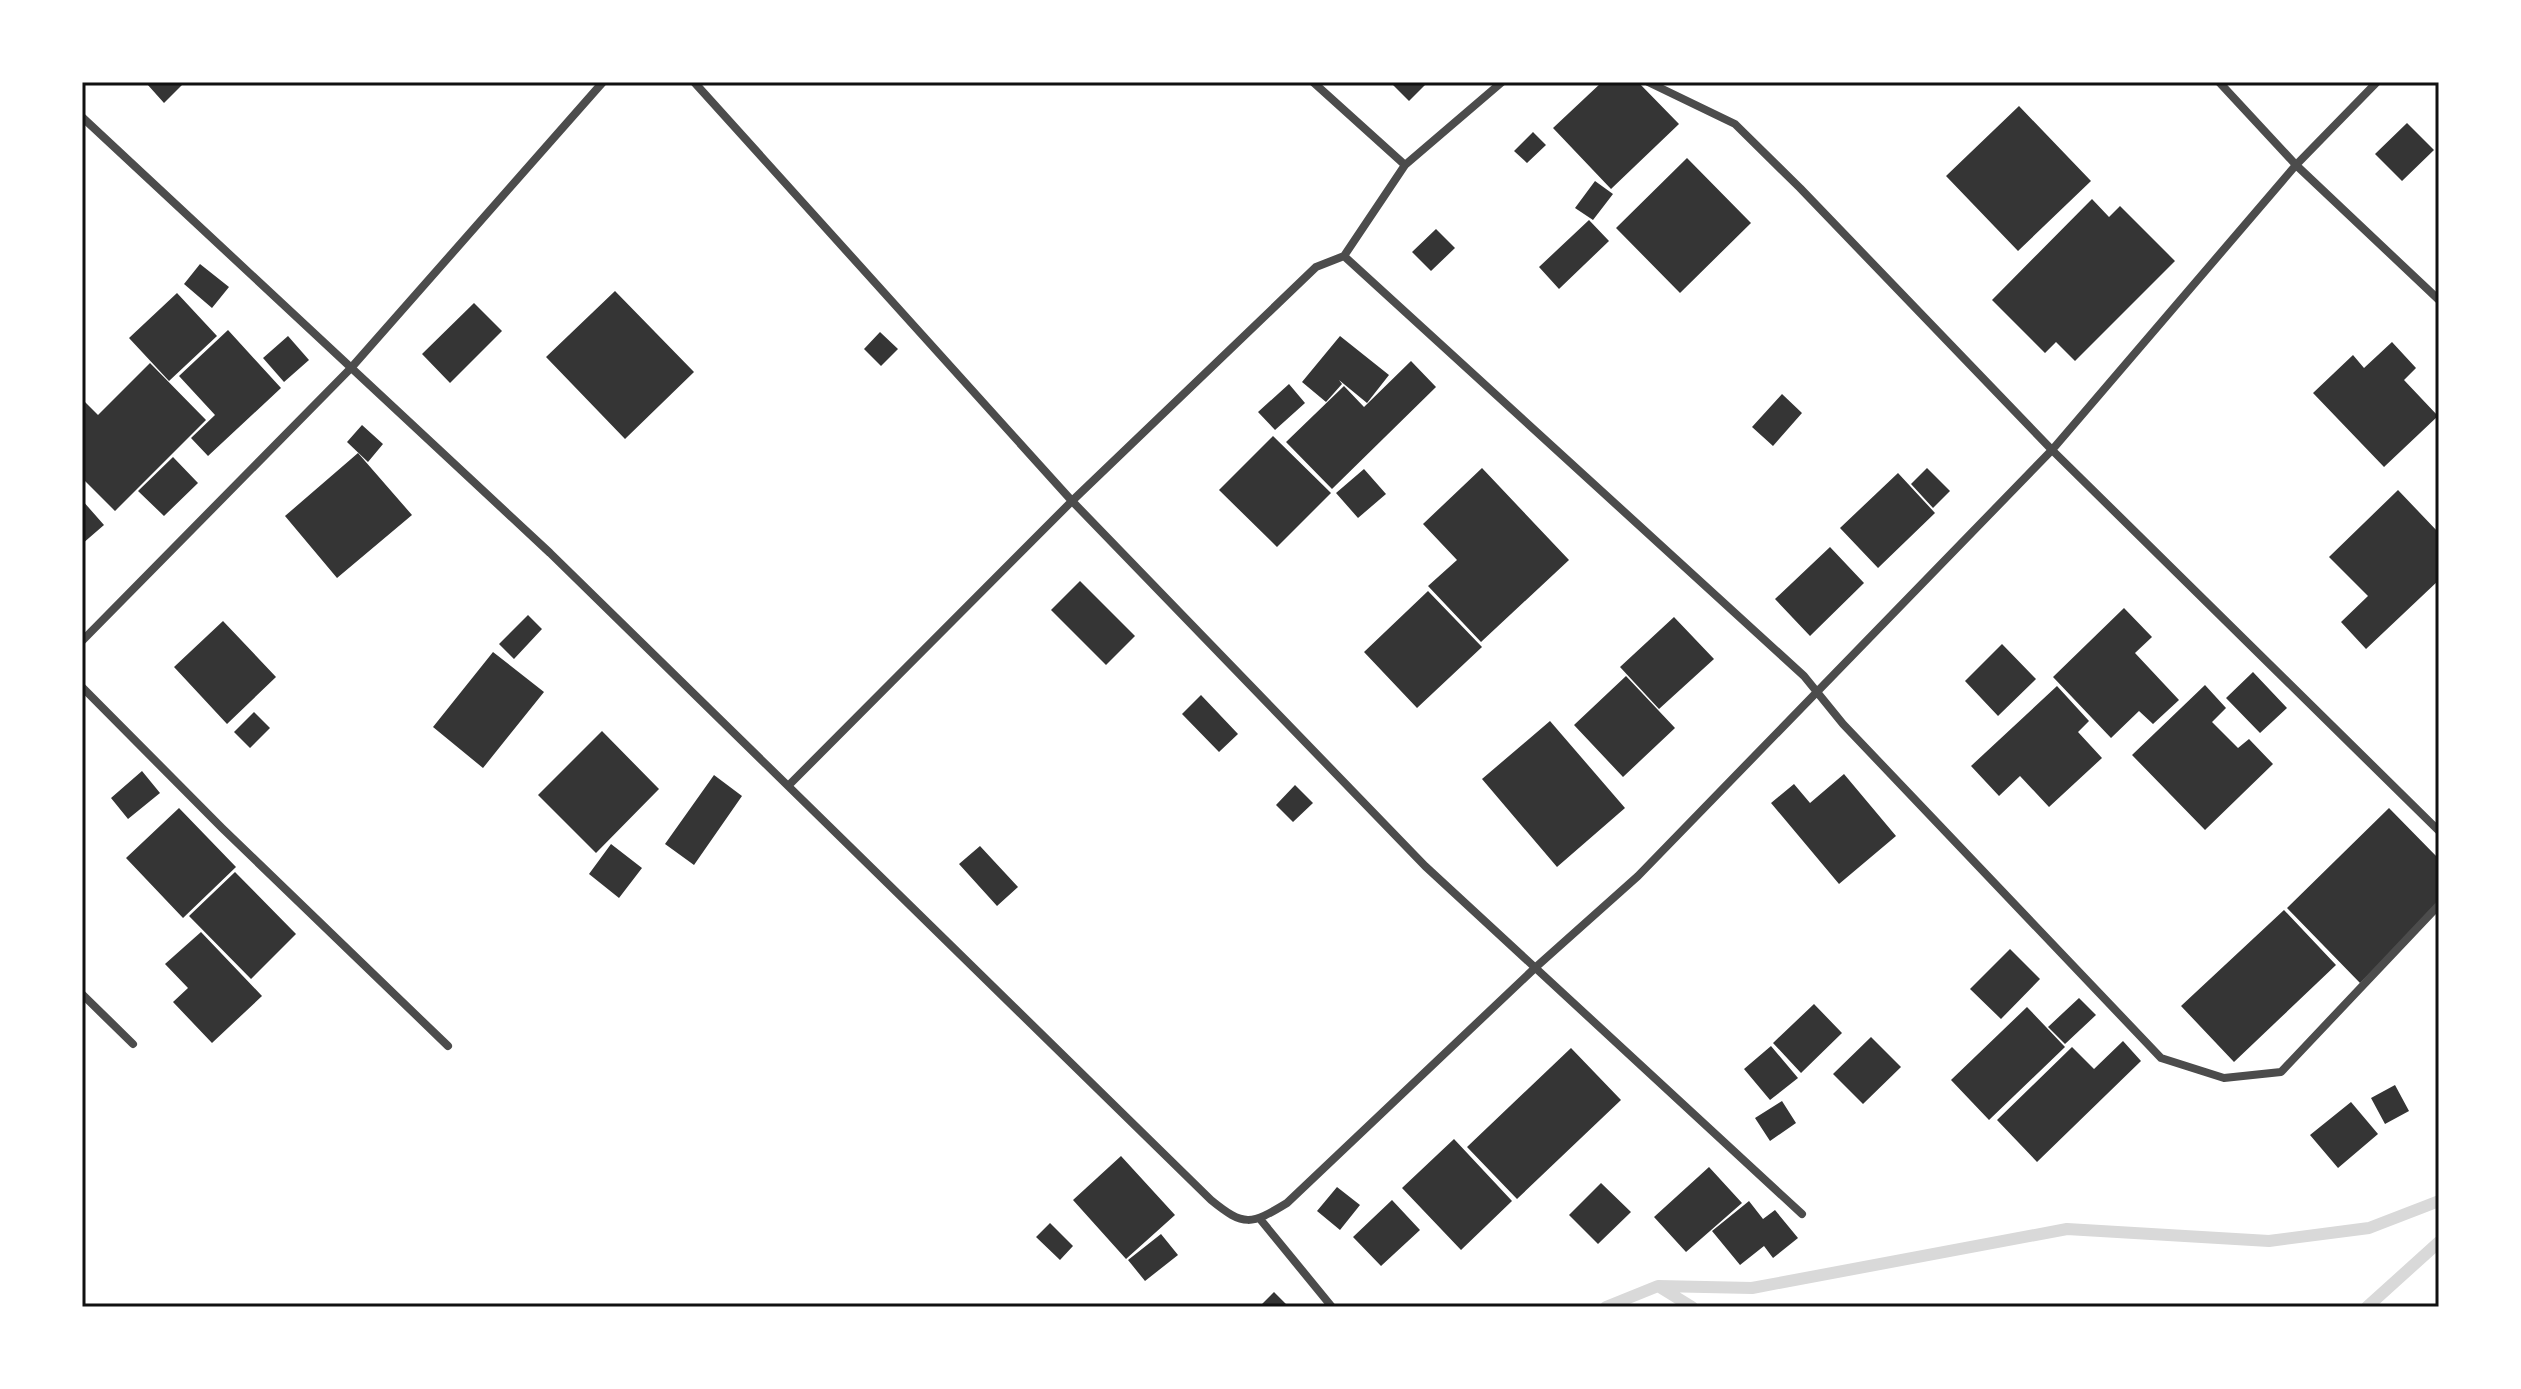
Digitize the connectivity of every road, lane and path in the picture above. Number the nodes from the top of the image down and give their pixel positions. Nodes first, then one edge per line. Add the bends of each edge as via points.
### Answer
1 (603, 82) edge
2 (694, 82) edge
3 (1313, 82) edge
4 (1502, 82) edge
5 (1648, 82) edge
6 (2219, 82) edge
7 (2377, 82) edge
8 (82, 117) edge
9 (1405, 165) junction
10 (2296, 165) junction
11 (1344, 256) junction
12 (2439, 300) edge
13 (351, 368) junction
14 (2052, 450) junction
15 (1072, 501) junction
16 (82, 641) edge
17 (82, 687) edge
18 (1817, 691) junction
19 (789, 785) junction
20 (2439, 831) edge
21 (2439, 905) edge
22 (1536, 967) junction
23 (82, 994) edge
24 (133, 1044) dead end
25 (448, 1046) dead end
26 (1802, 1214) dead end
27 (1260, 1219) junction
28 (1332, 1307) edge

1 - 13 street
2 - 15 street
3 - 9 street
4 - 9 street
5 - 14 street via 1735,124
6 - 10 street
7 - 10 street
8 - 13 street
9 - 11 street
10 - 12 street
10 - 14 street
11 - 15 street via 1316,267
11 - 18 street
13 - 16 street
13 - 19 street
14 - 18 street
14 - 20 street
15 - 19 street
15 - 22 street via 1425,866
17 - 25 street
18 - 21 street via 2161,1058 2224,1078 2281,1072
18 - 22 street via 1638,876
19 - 27 street via 1211,1200 1233,1218
22 - 26 street
22 - 27 street via 1287,1203
23 - 24 street
27 - 28 street

